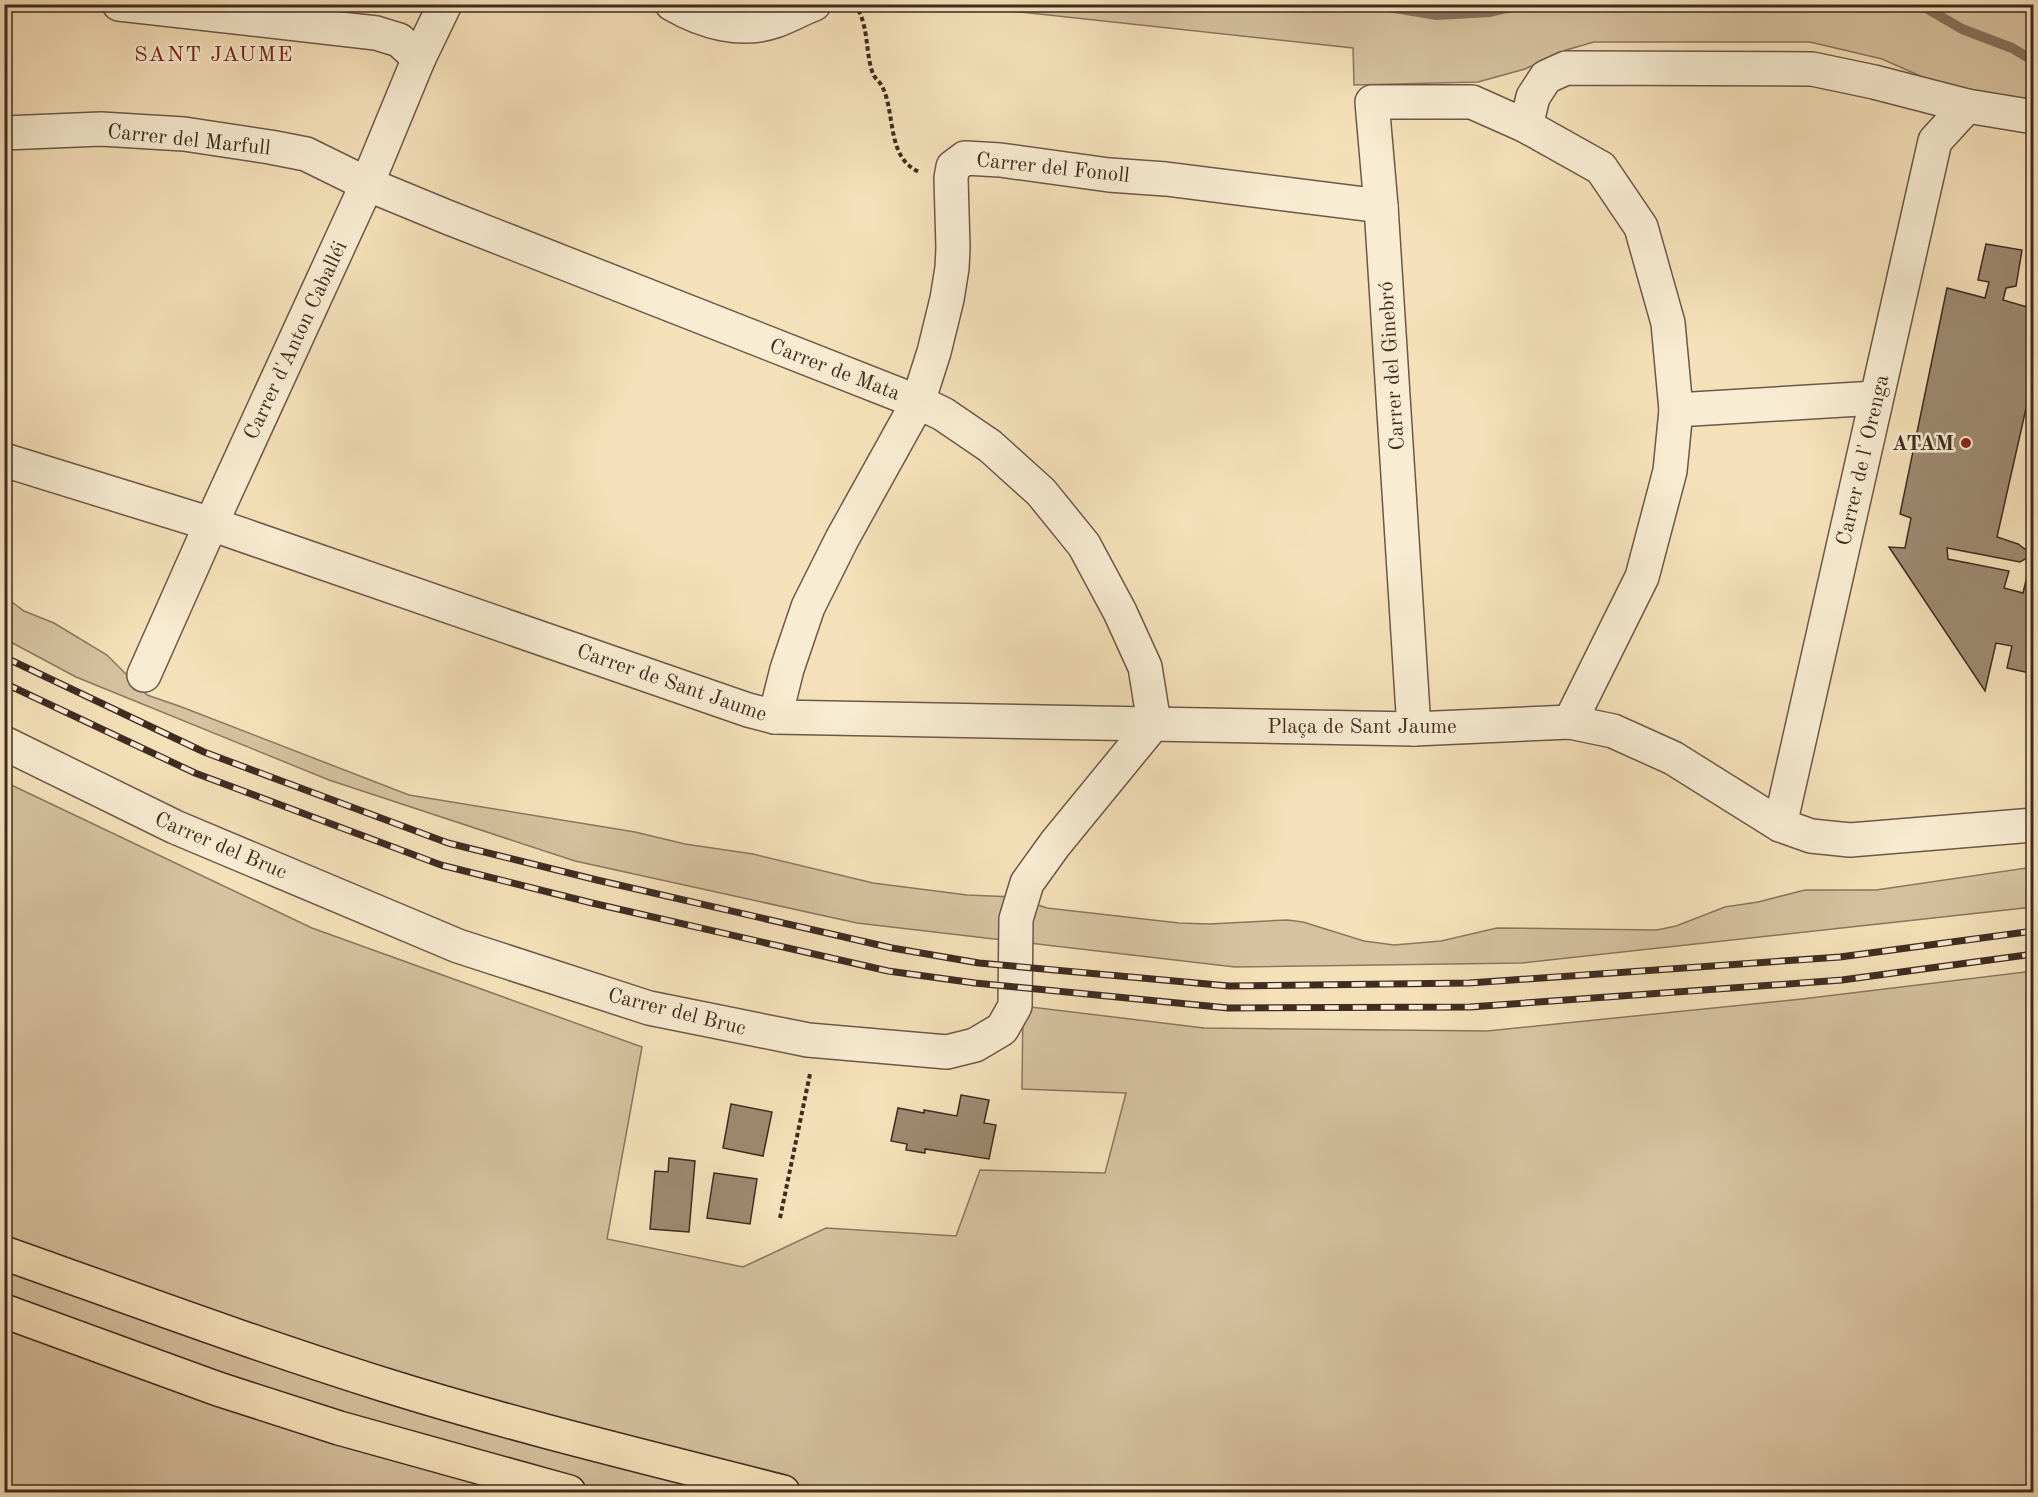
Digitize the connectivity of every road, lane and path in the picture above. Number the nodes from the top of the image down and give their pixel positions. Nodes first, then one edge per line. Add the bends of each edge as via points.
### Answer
1 (119, 4) edge
2 (445, 4) edge
3 (672, 4) edge
4 (814, 4) edge
5 (854, 4) edge
6 (419, 58) junction
7 (1967, 106) junction
8 (2034, 117) edge
9 (1526, 126) junction
10 (4, 134) edge
11 (903, 159) dead end
12 (367, 184) junction
13 (1381, 206) junction
14 (1876, 398) junction
15 (918, 402) junction
16 (1677, 410) junction
17 (4, 460) edge
18 (211, 524) junction
19 (144, 675) dead end
20 (775, 717) junction
21 (1570, 722) junction
22 (1154, 723) junction
23 (1414, 729) junction
24 (4, 743) edge
25 (1780, 825) junction
26 (2034, 825) edge
27 (817, 1041) junction
28 (780, 1218) dead end
29 (4, 1253) edge
30 (4, 1311) edge
31 (569, 1492) edge
32 (783, 1492) edge

1 - 6 street via 376,33 399,40
2 - 6 street, Carrer d'Anton Caballéi
3 - 4 street via 710,20 739,26 775,21
5 - 11 path via 862,21 872,73 882,86
6 - 12 street, Carrer d'Anton Caballéi
7 - 8 street
7 - 9 street via 1812,69 1566,68 1546,77 1533,96
7 - 14 street, Carrer de l' Orenga via 1935,141
9 - 13 street, Carrer del Ginebró via 1472,102 1372,102
9 - 16 street via 1601,168 1641,227 1668,323
10 - 12 street, Carrer del Marfull via 101,129 184,134 306,154
12 - 15 street, Carrer de Mata
12 - 18 street, Carrer d'Anton Caballéi
13 - 15 street, Carrer del Fonoll via 965,158 953,167 952,268 934,352
13 - 23 street, Carrer del Ginebró
14 - 16 street
14 - 25 street, Carrer de l' Orenga
15 - 20 street, Carrer del Fonoll via 808,607
15 - 22 street, Carrer de Mata via 990,446 1041,492 1084,545 1145,667
16 - 21 street via 1670,471 1642,577
17 - 18 street, Carrer de Sant Jaume
18 - 19 street, Carrer d'Anton Caballéi
18 - 20 street, Carrer de Sant Jaume
20 - 22 street, Carrer de Sant Jaume
21 - 23 street, Plaça de Sant Jaume
21 - 25 street, Plaça de Sant Jaume via 1613,731 1673,758
22 - 23 street, Plaça de Sant Jaume
22 - 27 street, Carrer del Bruc via 1027,883 1016,919 1015,1006 1002,1029 975,1045 946,1053
24 - 27 street, Carrer del Bruc via 175,827 458,946 649,1008
25 - 26 street, Plaça de Sant Jaume via 1811,836 1850,840
27 - 28 path
29 - 32 highway via 386,1385
30 - 31 highway via 218,1389 339,1428

